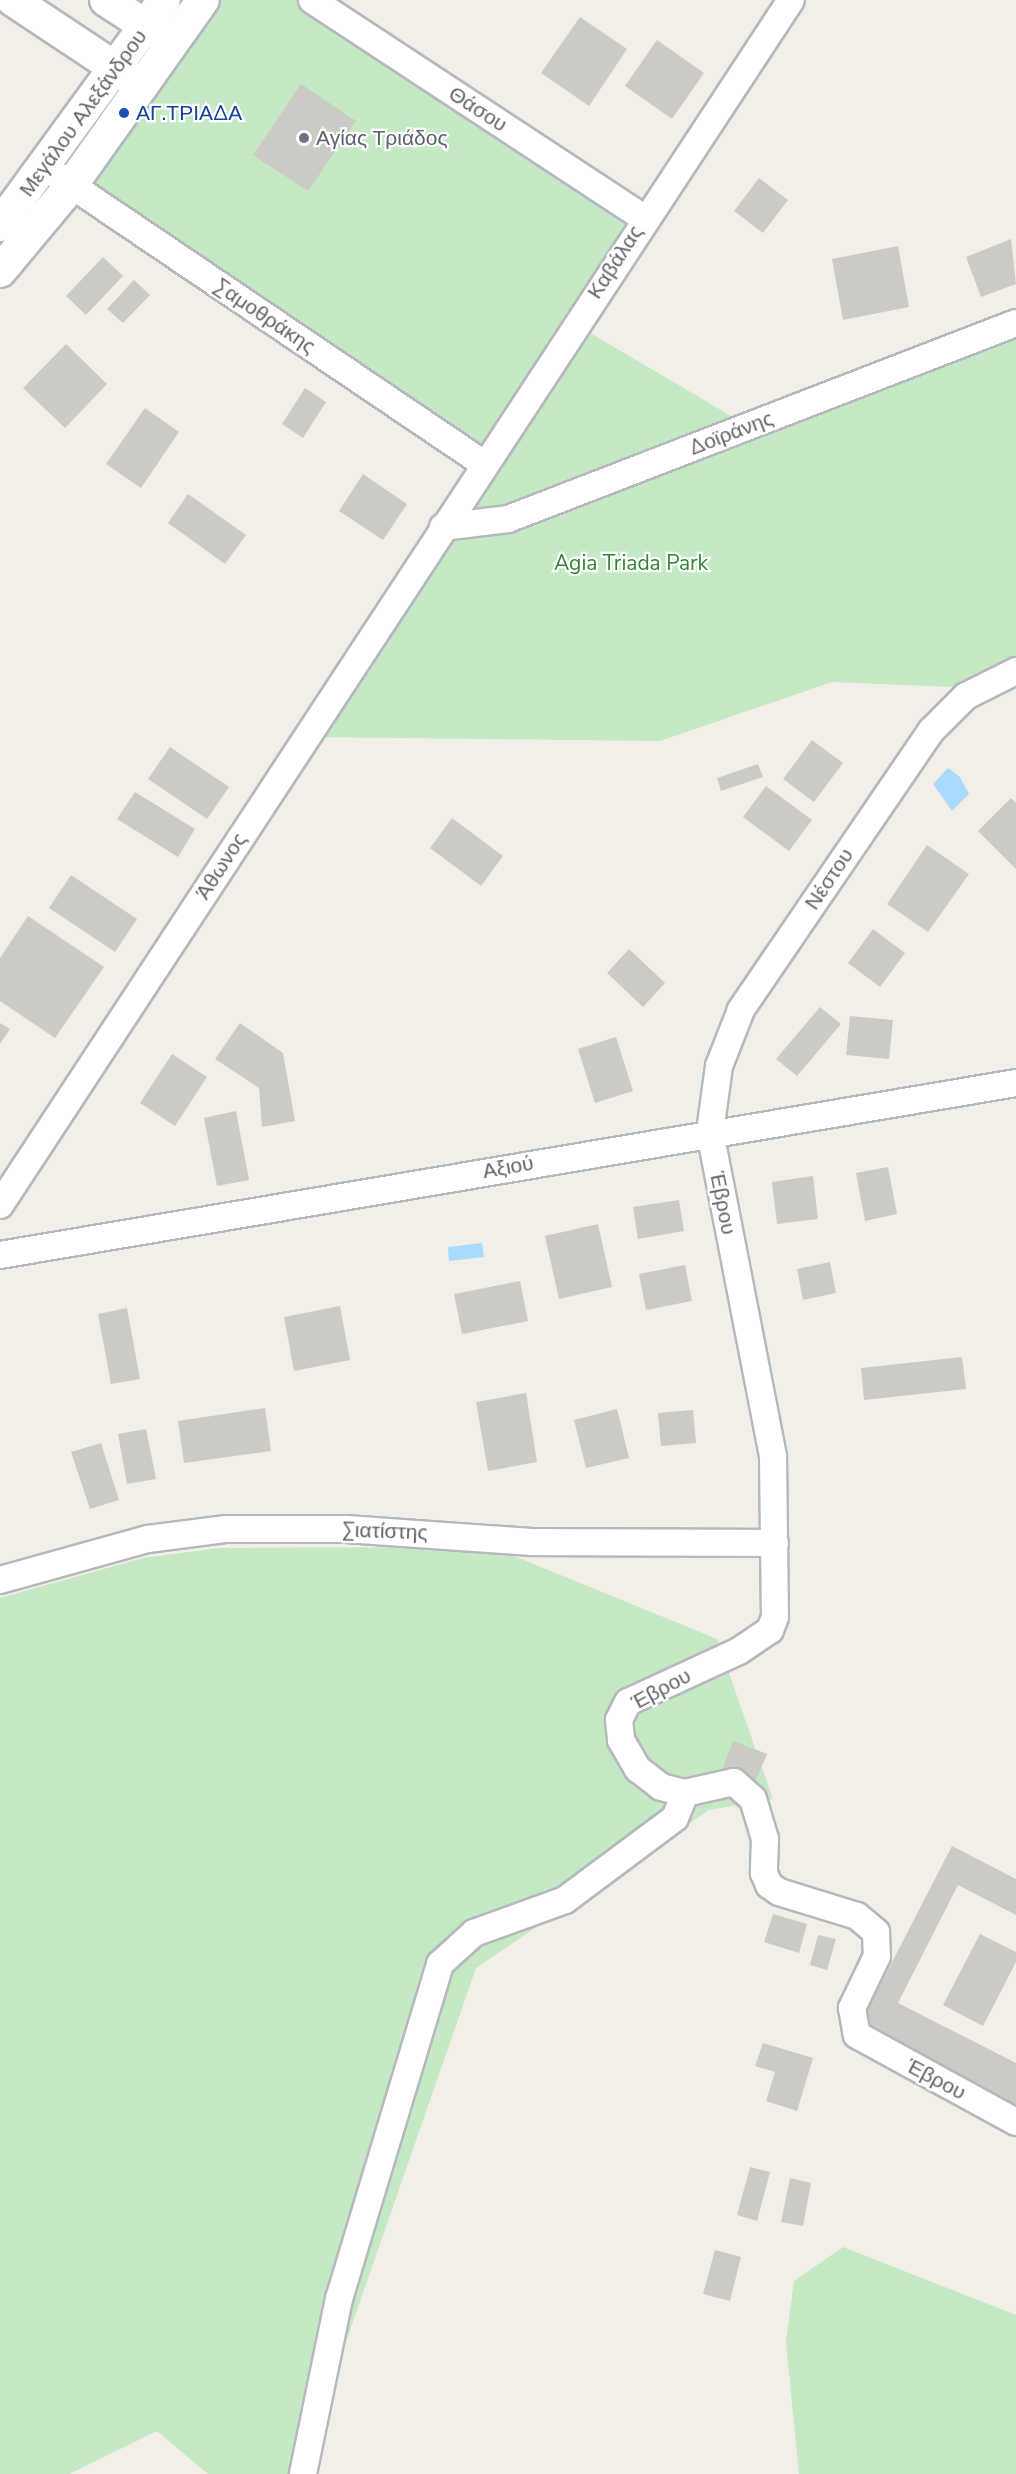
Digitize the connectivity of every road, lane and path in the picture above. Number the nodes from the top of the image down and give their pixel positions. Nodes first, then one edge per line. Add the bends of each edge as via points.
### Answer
1 (13, 0) edge
2 (106, 0) edge
3 (164, 0) edge
4 (203, 0) edge
5 (312, 0) edge
6 (791, 0) edge
7 (146, 26) junction
8 (172, 43) junction
9 (116, 69) junction
10 (143, 86) junction
11 (46, 168) junction
12 (70, 187) junction
13 (644, 218) junction
14 (0, 225) edge
15 (0, 271) edge
16 (1016, 322) edge
17 (484, 464) junction
18 (443, 527) junction
19 (1016, 671) edge
20 (1016, 1083) edge
21 (710, 1131) junction
22 (0, 1205) edge
23 (0, 1256) edge
24 (775, 1543) junction
25 (0, 1580) edge
26 (685, 1793) junction
27 (1016, 2122) edge
28 (303, 2474) edge

1 - 9 street
2 - 7 street
3 - 7 street, Μεγάλου Αλεξάνδρου
4 - 8 street, Μεγάλου Αλεξάνδρου
5 - 13 street, Θάσου
6 - 13 street, Καβάλας
7 - 8 street
7 - 9 street, Μεγάλου Αλεξάνδρου
8 - 10 street, Μεγάλου Αλεξάνδρου
9 - 10 street
9 - 11 street, Μεγάλου Αλεξάνδρου
10 - 12 street, Μεγάλου Αλεξάνδρου
11 - 12 street, Σαμοθράκης
11 - 14 street, Μεγάλου Αλεξάνδρου
12 - 15 street, Μεγάλου Αλεξάνδρου
12 - 17 street, Σαμοθράκης
13 - 17 street, Καβάλας
16 - 18 street, Δοϊράνης via 508,519
17 - 18 street, Καβάλας
18 - 22 street, Άθωνος
19 - 21 street, Νέστου via 979,688 940,719 741,1010 718,1066
20 - 21 street, Αξιού
21 - 23 street, Αξιού
21 - 24 street, Έβρου via 773,1457
24 - 25 street, Σιατίστης via 532,1542 370,1530 226,1529 148,1539
24 - 26 street, Έβρου via 777,1589 770,1630 739,1651 628,1702 619,1720 621,1740 638,1769 661,1787
26 - 27 street, Έβρου via 734,1782 753,1799 765,1839 764,1874 769,1885 779,1892 857,1916 876,1932 877,1956 852,2008 857,2035
26 - 28 street via 675,1818 565,1900 474,1933 440,1964 339,2299

